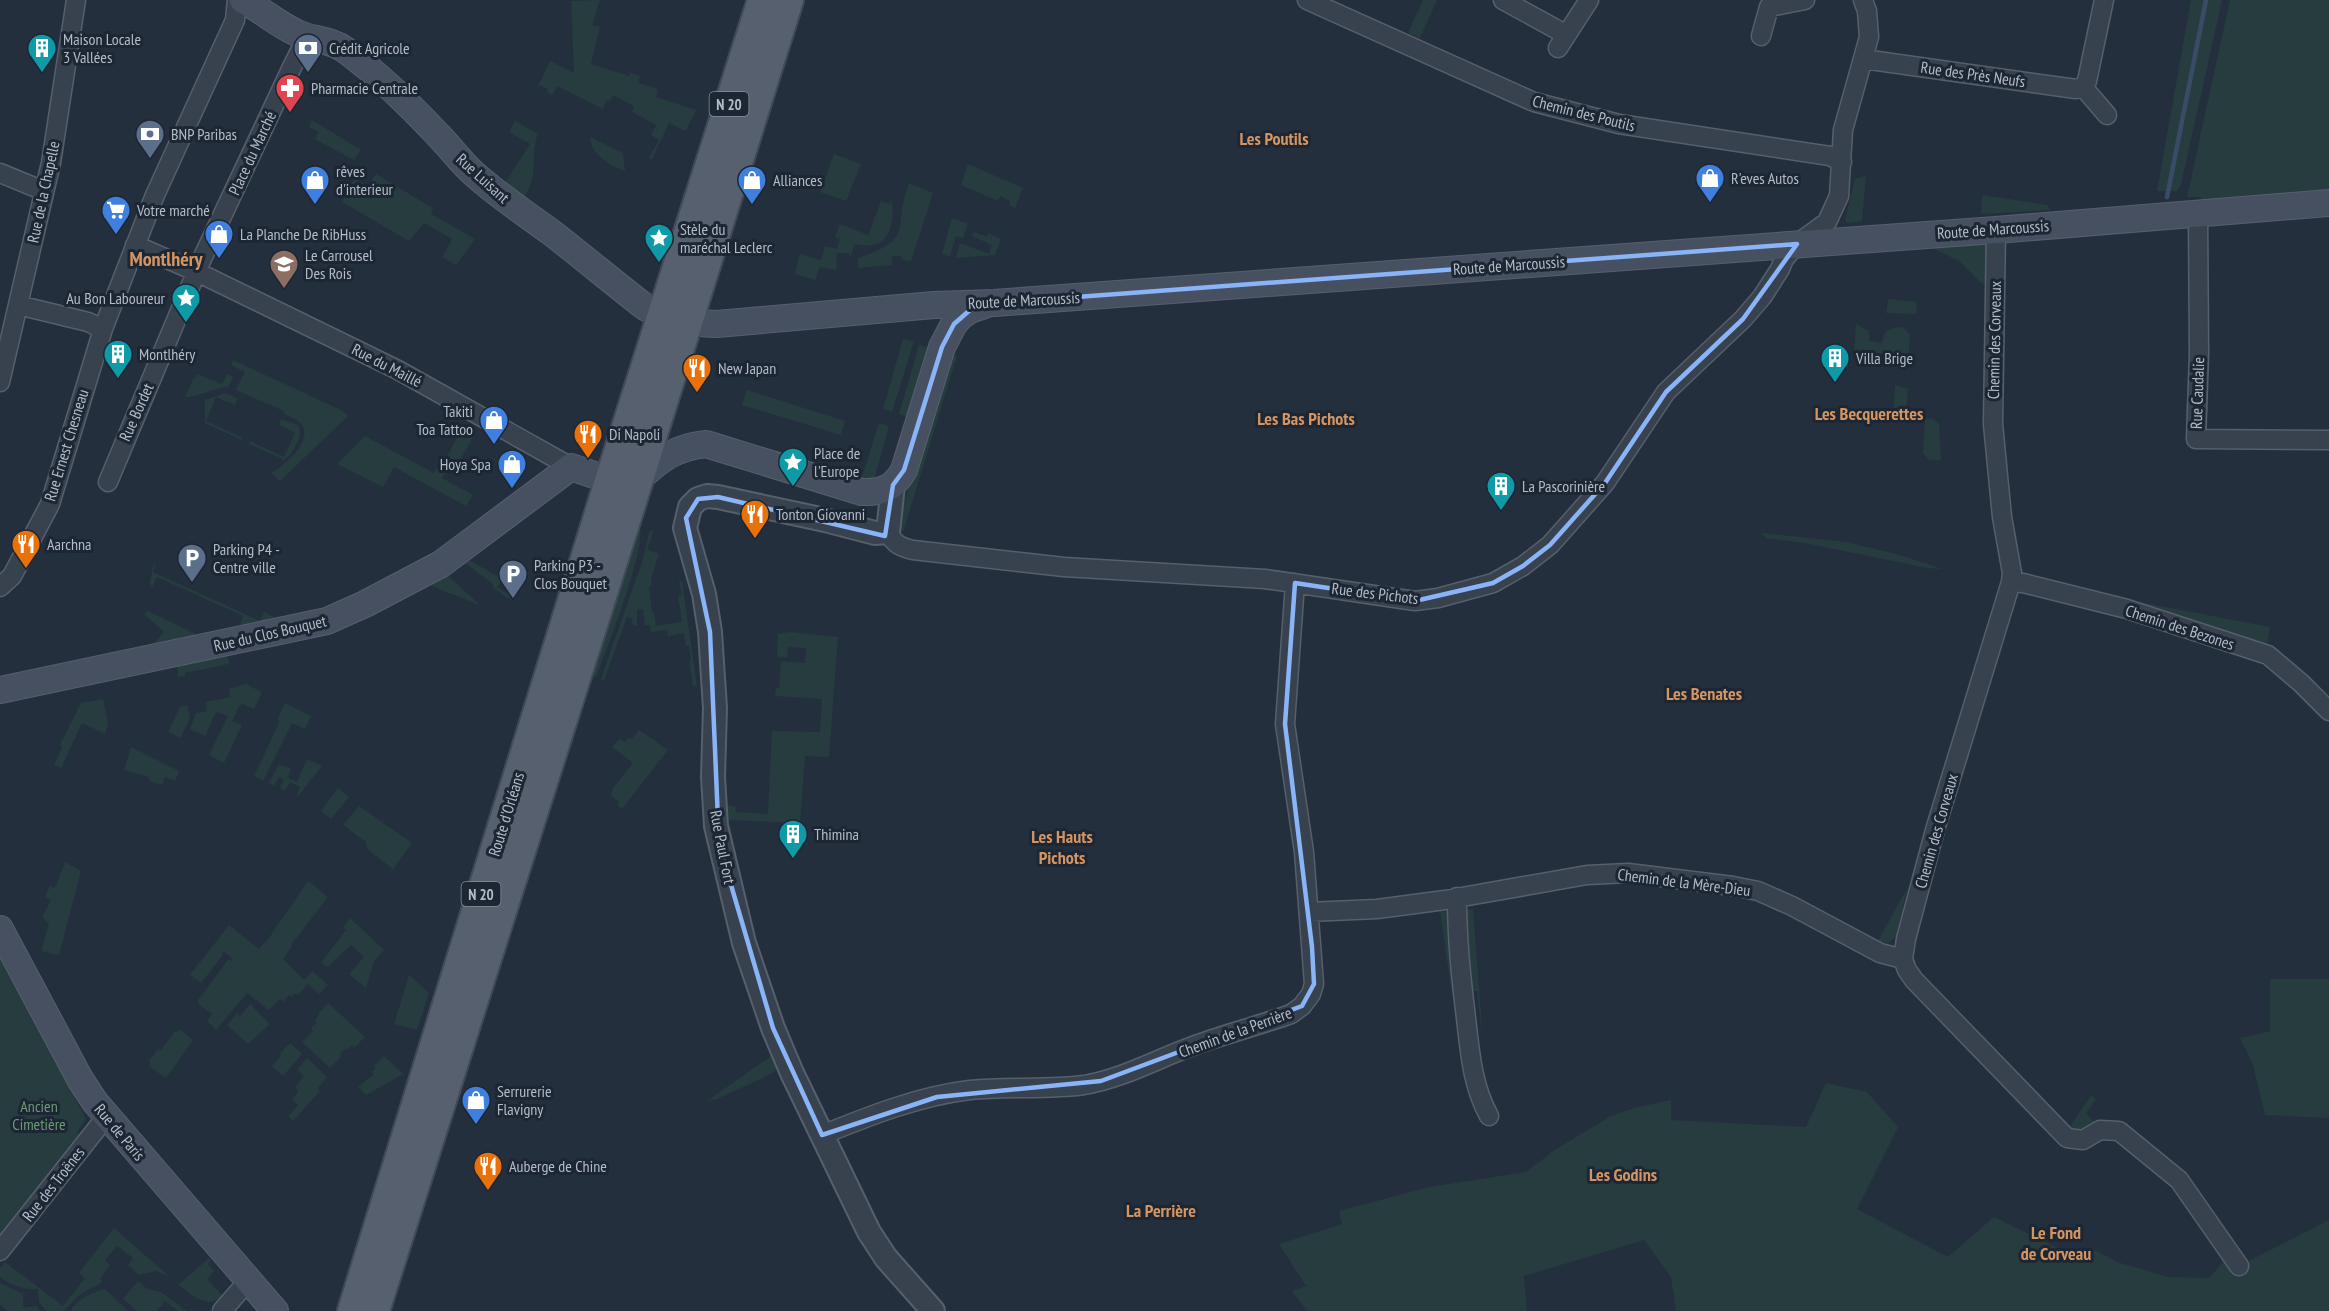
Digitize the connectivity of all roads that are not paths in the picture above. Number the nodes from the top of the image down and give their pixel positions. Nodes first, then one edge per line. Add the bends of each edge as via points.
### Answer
1 (76, 0) edge
2 (237, 0) edge
3 (243, 0) edge
4 (762, 0) edge
5 (789, 0) edge
6 (1307, 0) edge
7 (1503, 0) edge
8 (1589, 0) edge
9 (1805, 0) edge
10 (1863, 0) edge
11 (2104, 0) edge
12 (1761, 36) dead end
13 (311, 38) junction
14 (1863, 59) junction
15 (2083, 87) junction
16 (2108, 115) dead end
17 (1842, 162) junction
18 (0, 173) edge
19 (44, 192) junction
20 (2329, 203) edge
21 (2198, 213) junction
22 (1996, 230) junction
23 (1797, 244) junction
24 (135, 245) junction
25 (197, 272) junction
26 (994, 303) junction
27 (18, 305) junction
28 (873, 311) junction
29 (661, 316) junction
30 (689, 322) junction
31 (103, 329) junction
32 (167, 343) joint
33 (942, 346) junction
34 (0, 382) edge
35 (2329, 440) edge
36 (571, 467) junction
37 (610, 478) junction
38 (639, 478) junction
39 (108, 482) dead end
40 (893, 485) junction
41 (888, 532) junction
42 (2011, 582) junction
43 (1295, 583) junction
44 (0, 587) edge
45 (0, 690) edge
46 (2329, 711) edge
47 (1457, 897) junction
48 (1309, 912) junction
49 (0, 929) edge
50 (1903, 959) junction
51 (1489, 1116) dead end
52 (108, 1118) junction
53 (822, 1135) junction
54 (0, 1251) edge
55 (2239, 1266) dead end
56 (248, 1281) junction
57 (222, 1311) edge
58 (275, 1311) edge
59 (352, 1311) edge
60 (375, 1311) edge
61 (933, 1311) edge

1 - 19 street, Rue de la Chapelle
2 - 24 street via 235,20
3 - 13 main road via 272,20
4 - 29 main road, Route d'Orléans / N 20
5 - 30 main road, Route d'Orléans / N 20
6 - 17 street, Chemin des Poutils via 1534,102 1619,124 1830,156
7 - 8 street via 1562,41
9 - 12 street via 1769,7
10 - 14 street, Rue des Pichots via 1869,37
11 - 15 street
13 - 25 street, Place du Marché via 301,49
13 - 29 main road, Rue Luisant via 333,43 383,81 470,171 645,308
14 - 15 street, Rue des Près Neufs
14 - 17 street, Rue des Pichots via 1843,130
15 - 16 street
17 - 23 street, Rue des Pichots via 1839,196 1827,222
18 - 19 street
19 - 27 street, Rue de la Chapelle
20 - 21 main road, Route de Marcoussis
21 - 22 main road, Route de Marcoussis
21 - 35 street, Rue Caudalie via 2196,439
22 - 23 main road, Route de Marcoussis
22 - 42 street, Chemin des Corveaux via 1993,424
23 - 26 main road, Route de Marcoussis
23 - 43 street, Rue des Pichots via 1743,319 1666,392 1605,483 1550,545 1522,566 1492,583 1415,601
24 - 25 street, Rue du Maillé
24 - 31 street
25 - 32 street, Place du Marché
25 - 36 street, Rue du Maillé via 398,370
26 - 28 main road, Route de Marcoussis
26 - 33 main road via 961,316
27 - 31 street
27 - 34 street, Rue de la Chapelle
28 - 30 main road, Route de Marcoussis via 717,324
28 - 33 main road via 925,314 937,325
29 - 30 main road
29 - 37 main road, Route d'Orléans / N 20
30 - 38 main road, Route d'Orléans / N 20
31 - 44 street, Rue Ernest Chesneau via 50,504 12,576
32 - 39 street, Rue Bordet
33 - 40 main road via 904,470
36 - 37 main road, Rue du Maillé
36 - 45 main road, Rue du Clos Bouquet via 436,567 327,621
37 - 38 main road, Rue du Maillé
37 - 59 main road, Route d'Orléans / N 20
38 - 40 main road via 663,458 686,447 706,444 862,492 874,493
38 - 60 main road, Route d'Orléans / N 20
40 - 41 street
41 - 43 street, Rue des Pichots via 900,547 924,551 1064,567
41 - 53 street, Rue Paul Fort via 875,533 707,496 690,507 686,518 687,540 704,594 710,632 719,844 744,943 769,1017
42 - 46 street, Chemin des Bezones via 2127,609 2268,655
42 - 50 street, Chemin des Corveaux via 1935,830
43 - 48 street, Chemin de la Perrière via 1285,724
47 - 48 street, Chemin de la Mère-Dieu via 1377,909
47 - 50 street, Chemin de la Mère-Dieu via 1608,873 1733,886 1775,898 1880,953
47 - 51 street via 1457,944 1473,1075
48 - 53 street, Chemin de la Perrière via 1314,984 1311,994 1292,1014 1203,1042 1101,1081 957,1093 882,1112
49 - 52 main road, Rue de Paris via 80,1079
50 - 55 street via 1914,980 2067,1138 2083,1140 2100,1130 2120,1131 2179,1180
52 - 54 street, Rue des Troënes
52 - 56 main road, Rue de Paris
53 - 61 street, Rue Paul Fort via 869,1232 886,1258
56 - 57 street
56 - 58 main road, Rue de Paris

